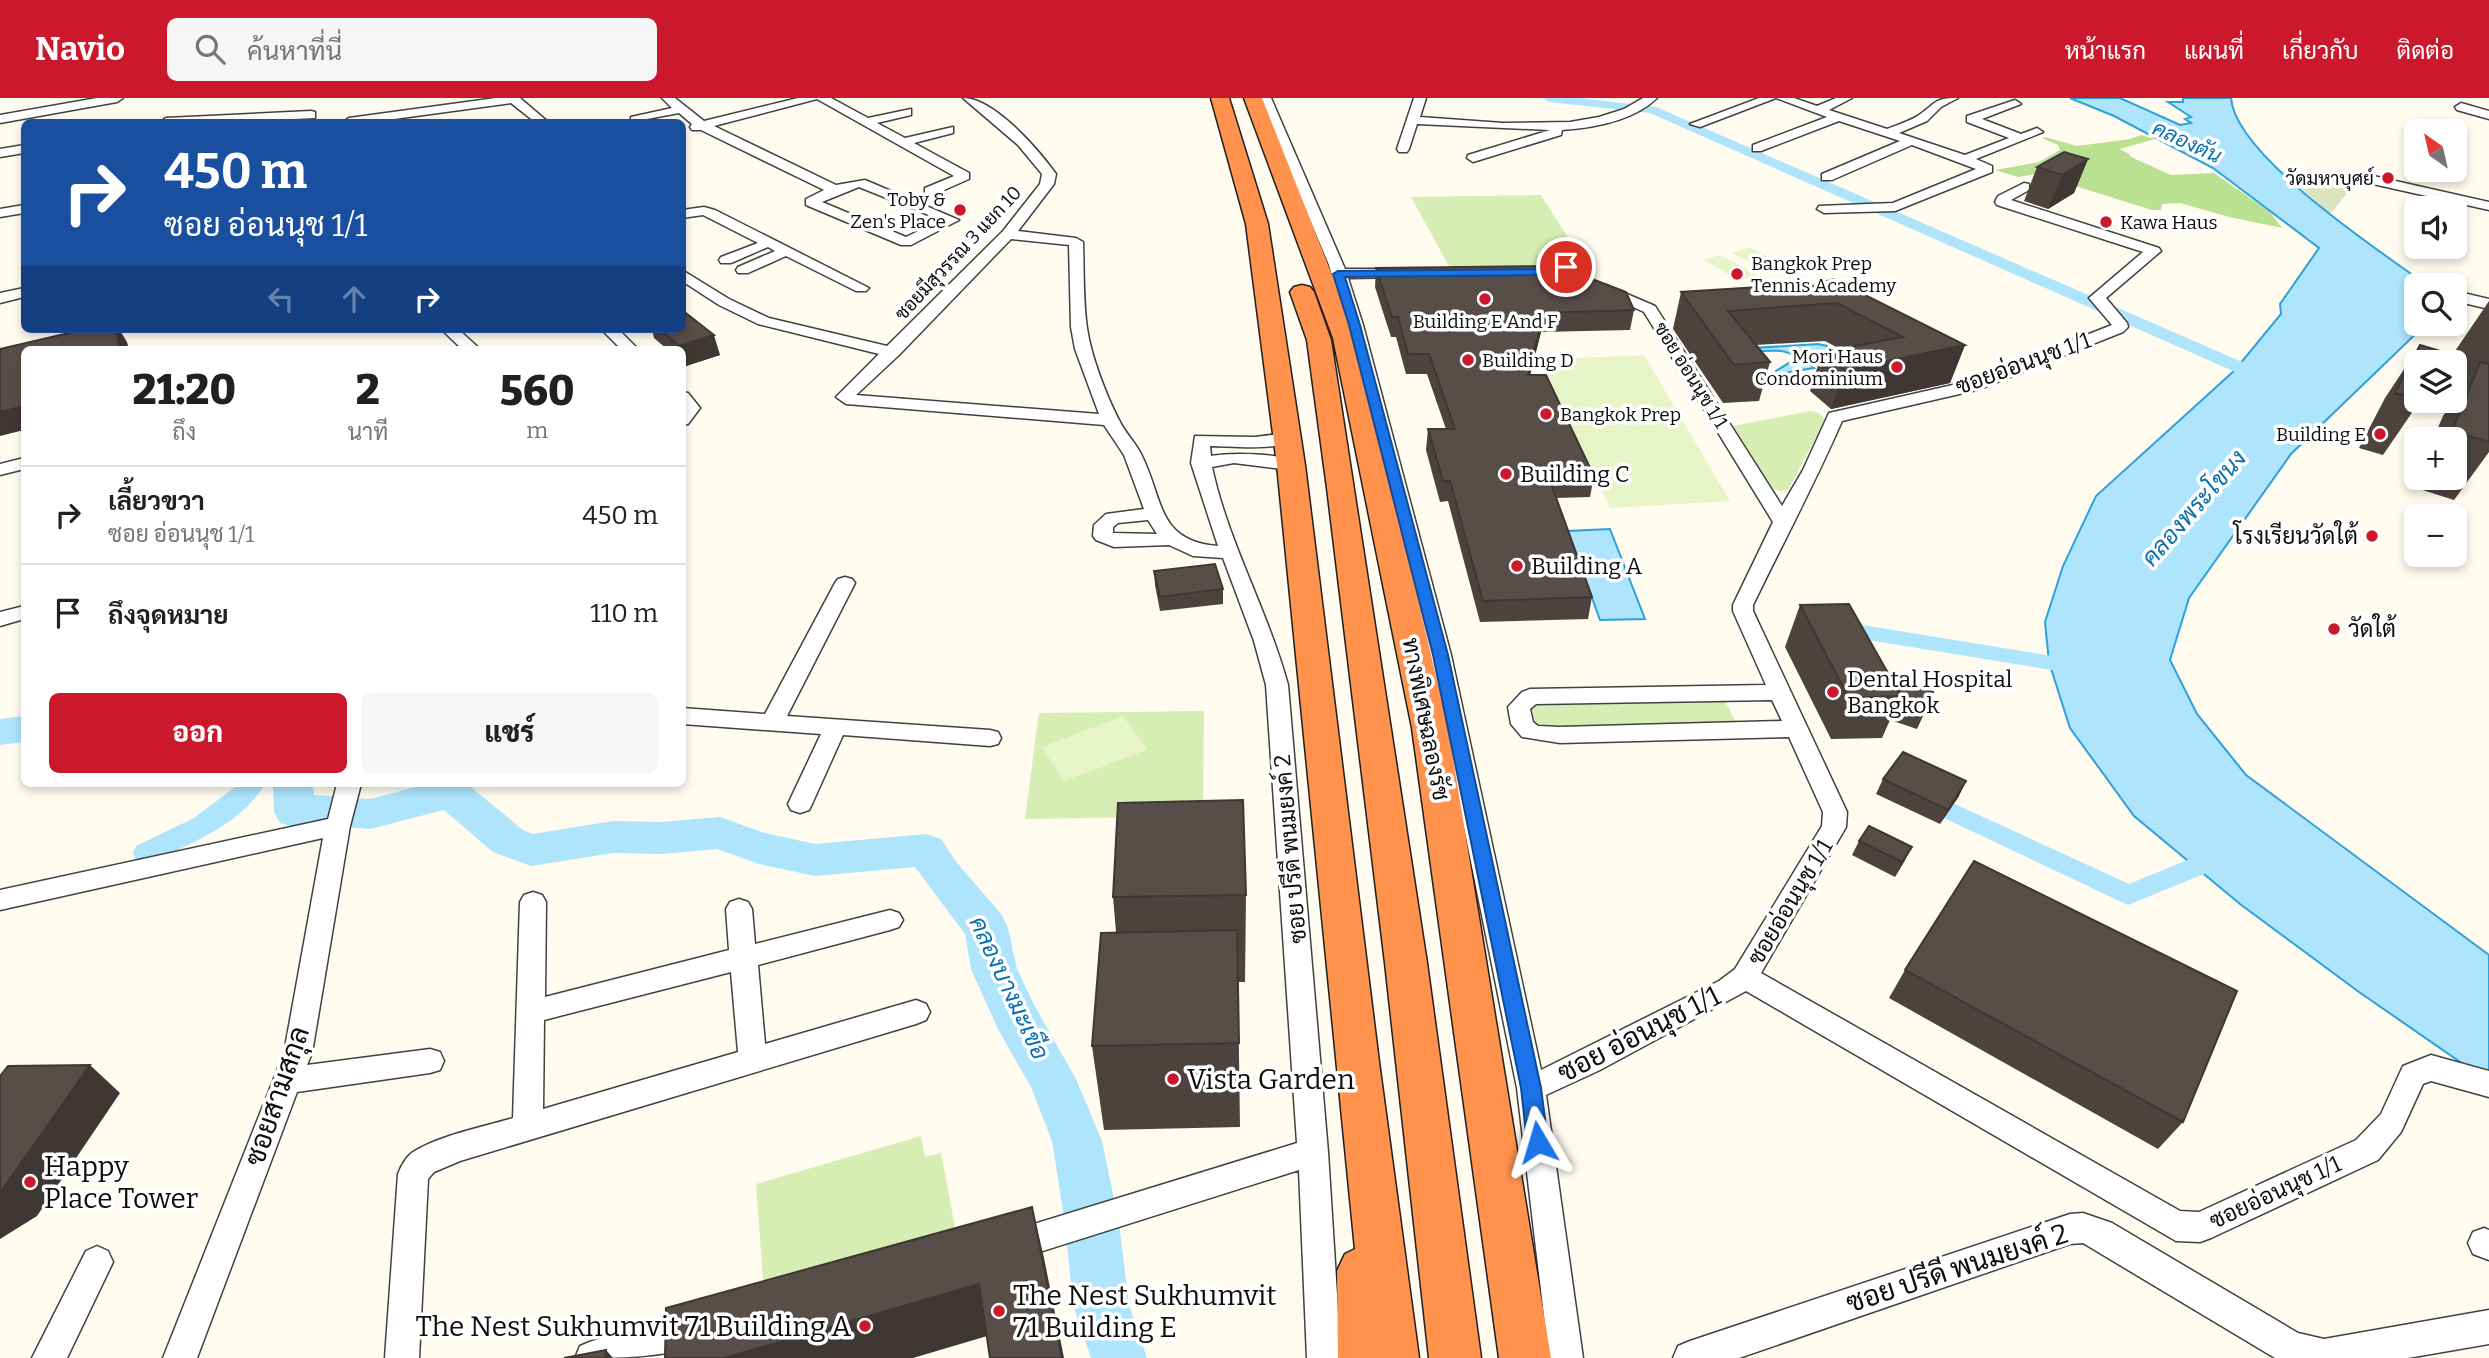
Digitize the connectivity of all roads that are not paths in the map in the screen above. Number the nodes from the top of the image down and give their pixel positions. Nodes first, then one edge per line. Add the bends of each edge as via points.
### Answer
1 (117, 98) edge
2 (515, 98) edge
3 (668, 98) edge
4 (812, 98) edge
5 (822, 98) edge
6 (969, 98) edge
7 (1220, 98) edge
8 (1234, 98) edge
9 (1253, 98) edge
10 (1265, 98) edge
11 (1420, 98) edge
12 (1770, 98) edge
13 (1782, 98) edge
14 (1846, 98) edge
15 (1952, 98) edge
16 (2015, 104) dead end
17 (1642, 105) edge
18 (2461, 107) dead end
19 (55, 110) edge
20 (682, 110) junction
21 (1818, 110) junction
22 (907, 112) dead end
23 (2, 115) edge
24 (311, 115) dead end
25 (2489, 115) edge
26 (1838, 117) junction
27 (228, 119) edge
28 (370, 119) edge
29 (539, 119) edge
30 (640, 119) edge
31 (1412, 120) junction
32 (868, 122) junction
33 (1696, 124) dead end
34 (701, 125) junction
35 (1572, 128) junction
36 (686, 129) edge
37 (949, 130) dead end
38 (2037, 132) dead end
39 (1888, 133) junction
40 (2020, 138) junction
41 (1911, 141) junction
42 (905, 142) junction
43 (1757, 148) dead end
44 (1403, 149) dead end
45 (21, 150) edge
46 (0, 153) edge
47 (1473, 158) dead end
48 (1965, 159) junction
49 (1826, 177) dead end
50 (2368, 179) dead end
51 (2024, 187) dead end
52 (835, 190) junction
53 (930, 191) dead end
54 (2489, 206) edge
55 (1824, 209) dead end
56 (21, 210) edge
57 (0, 213) edge
58 (686, 213) edge
59 (1008, 234) junction
60 (770, 243) junction
61 (786, 251) junction
62 (726, 260) dead end
63 (743, 270) dead end
64 (1542, 272) edge
65 (1419, 273) edge
66 (1338, 274) junction
67 (686, 277) edge
68 (862, 288) dead end
69 (21, 294) edge
70 (0, 298) edge
71 (2467, 299) edge
72 (2489, 304) edge
73 (454, 333) edge
74 (613, 333) edge
75 (468, 346) edge
76 (627, 346) edge
77 (892, 352) junction
78 (852, 400) joint
79 (1110, 420) junction
80 (1201, 451) junction
81 (1289, 451) junction
82 (21, 464) edge
83 (0, 470) edge
84 (1156, 514) junction
85 (1783, 522) junction
86 (1172, 539) junction
87 (1229, 553) junction
88 (845, 583) dead end
89 (21, 614) edge
90 (0, 619) edge
91 (1781, 692) junction
92 (1727, 693) junction
93 (686, 716) edge
94 (772, 722) junction
95 (836, 727) junction
96 (1797, 729) junction
97 (1744, 730) junction
98 (990, 738) dead end
99 (800, 804) dead end
100 (343, 808) edge
101 (0, 900) edge
102 (533, 902) dead end
103 (739, 909) dead end
104 (890, 920) dead end
105 (743, 958) junction
106 (1745, 976) junction
107 (530, 1012) junction
108 (916, 1012) dead end
109 (430, 1061) dead end
110 (753, 1062) junction
111 (1357, 1062) junction
112 (287, 1081) junction
113 (2489, 1084) edge
114 (1531, 1088) junction
115 (528, 1127) junction
116 (1313, 1152) junction
117 (1149, 1205) joint
118 (981, 1254) edge
119 (97, 1262) dead end
120 (725, 1323) edge
121 (2489, 1327) edge
122 (49, 1358) edge
123 (180, 1358) edge
124 (402, 1358) edge
125 (592, 1358) edge
126 (1324, 1358) edge
127 (1364, 1358) edge
128 (1393, 1358) edge
129 (1455, 1358) edge
130 (1525, 1358) edge
131 (1566, 1358) edge
132 (1690, 1358) edge

1 - 19 street
2 - 28 street
2 - 29 street
3 - 20 street
4 - 34 street
5 - 32 street
6 - 59 street, ซอยมีสุวรรณ 3 แยก 10 via 1006,127 1049,174 1047,184
7 - 81 highway via 1257,224
8 - 129 highway via 1320,340
9 - 130 highway, ทางพิเศษฉลองรัช via 1345,338 1430,728
10 - 66 street
11 - 31 street
12 - 33 street
13 - 21 street
14 - 21 street
15 - 39 street via 1937,104 1923,118
16 - 40 street via 1971,119
17 - 35 street
18 - 25 street
19 - 23 street
20 - 30 street
20 - 34 street
21 - 26 street
22 - 32 street
24 - 27 street
26 - 39 street
26 - 43 street
31 - 35 street
31 - 44 street
32 - 42 street
34 - 36 street
34 - 52 street
35 - 47 street
37 - 42 street
38 - 40 street
39 - 41 street
40 - 48 street
41 - 48 street
41 - 49 street
42 - 53 street via 964,176
45 - 46 street
48 - 55 street via 1987,169 1895,207
50 - 54 street
51 - 85 street, ซอยอ่อนนุช 1/1 via 2002,202 2154,251 2098,296 2120,325 1971,386 1840,414
52 - 52 street via 860,183 952,220 912,241 901,241 811,202
56 - 57 street
58 - 60 street via 704,211
59 - 77 street, ซอยมีสุวรรณ 3 แยก 10
59 - 79 street via 1078,245 1083,349
60 - 61 street
60 - 62 street
61 - 63 street
61 - 68 street
64 - 85 street, ซอย อ่อนนุช 1/1 via 1570,274 1650,309
65 - 66 street
66 - 114 street via 1440,655
67 - 77 street via 764,321
69 - 70 street
71 - 72 street
73 - 75 street
74 - 76 street
77 - 78 street, ซอยมีสุวรรณ 3 แยก 10 via 847,392 845,397
78 - 79 street
79 - 84 street via 1133,455
80 - 81 street via 1234,458
80 - 81 street via 1255,442
80 - 87 street, ซอย ปรีดี พนมยงค์ 2
81 - 111 highway
82 - 83 street
84 - 86 street
84 - 86 street via 1112,518 1104,525 1103,536 1114,541
85 - 91 street, ซอยอ่อนนุช 1/1 via 1743,605
86 - 87 street via 1193,550
87 - 116 street, ซอย ปรีดี พนมยงค์ 2 via 1267,645 1277,685
88 - 94 street
89 - 90 street
91 - 92 street
91 - 96 street, ซอยอ่อนนุช 1/1
92 - 97 street
92 - 97 street via 1530,697 1519,707 1519,714 1522,728 1559,735
93 - 94 street
94 - 95 street
95 - 98 street
95 - 99 street
96 - 97 street
96 - 106 street, ซอยอ่อนนุช 1/1 via 1835,813 1834,827
100 - 101 street
100 - 112 street, ซอยสามสกุล via 298,1053
102 - 107 street
103 - 105 street
104 - 105 street
105 - 107 street
105 - 110 street
106 - 113 street, ซอยอ่อนนุช 1/1 via 2153,1213 2187,1228 2200,1227 2367,1150 2390,1123 2413,1075 2431,1068
106 - 114 street, ซอย อ่อนนุช 1/1 via 1729,989
107 - 115 street
108 - 110 street
109 - 112 street
110 - 115 street
111 - 127 highway
111 - 128 highway
112 - 123 street, ซอยสามสกุล
114 - 131 street
115 - 124 street via 435,1157 413,1174
116 - 117 street
116 - 126 street, ซอย ปรีดี พนมยงค์ 2
117 - 118 street
119 - 122 street
120 - 125 street
121 - 132 street, ซอย ปรีดี พนมยงค์ 2 via 2324,1356 2305,1353 2101,1234 2083,1228

